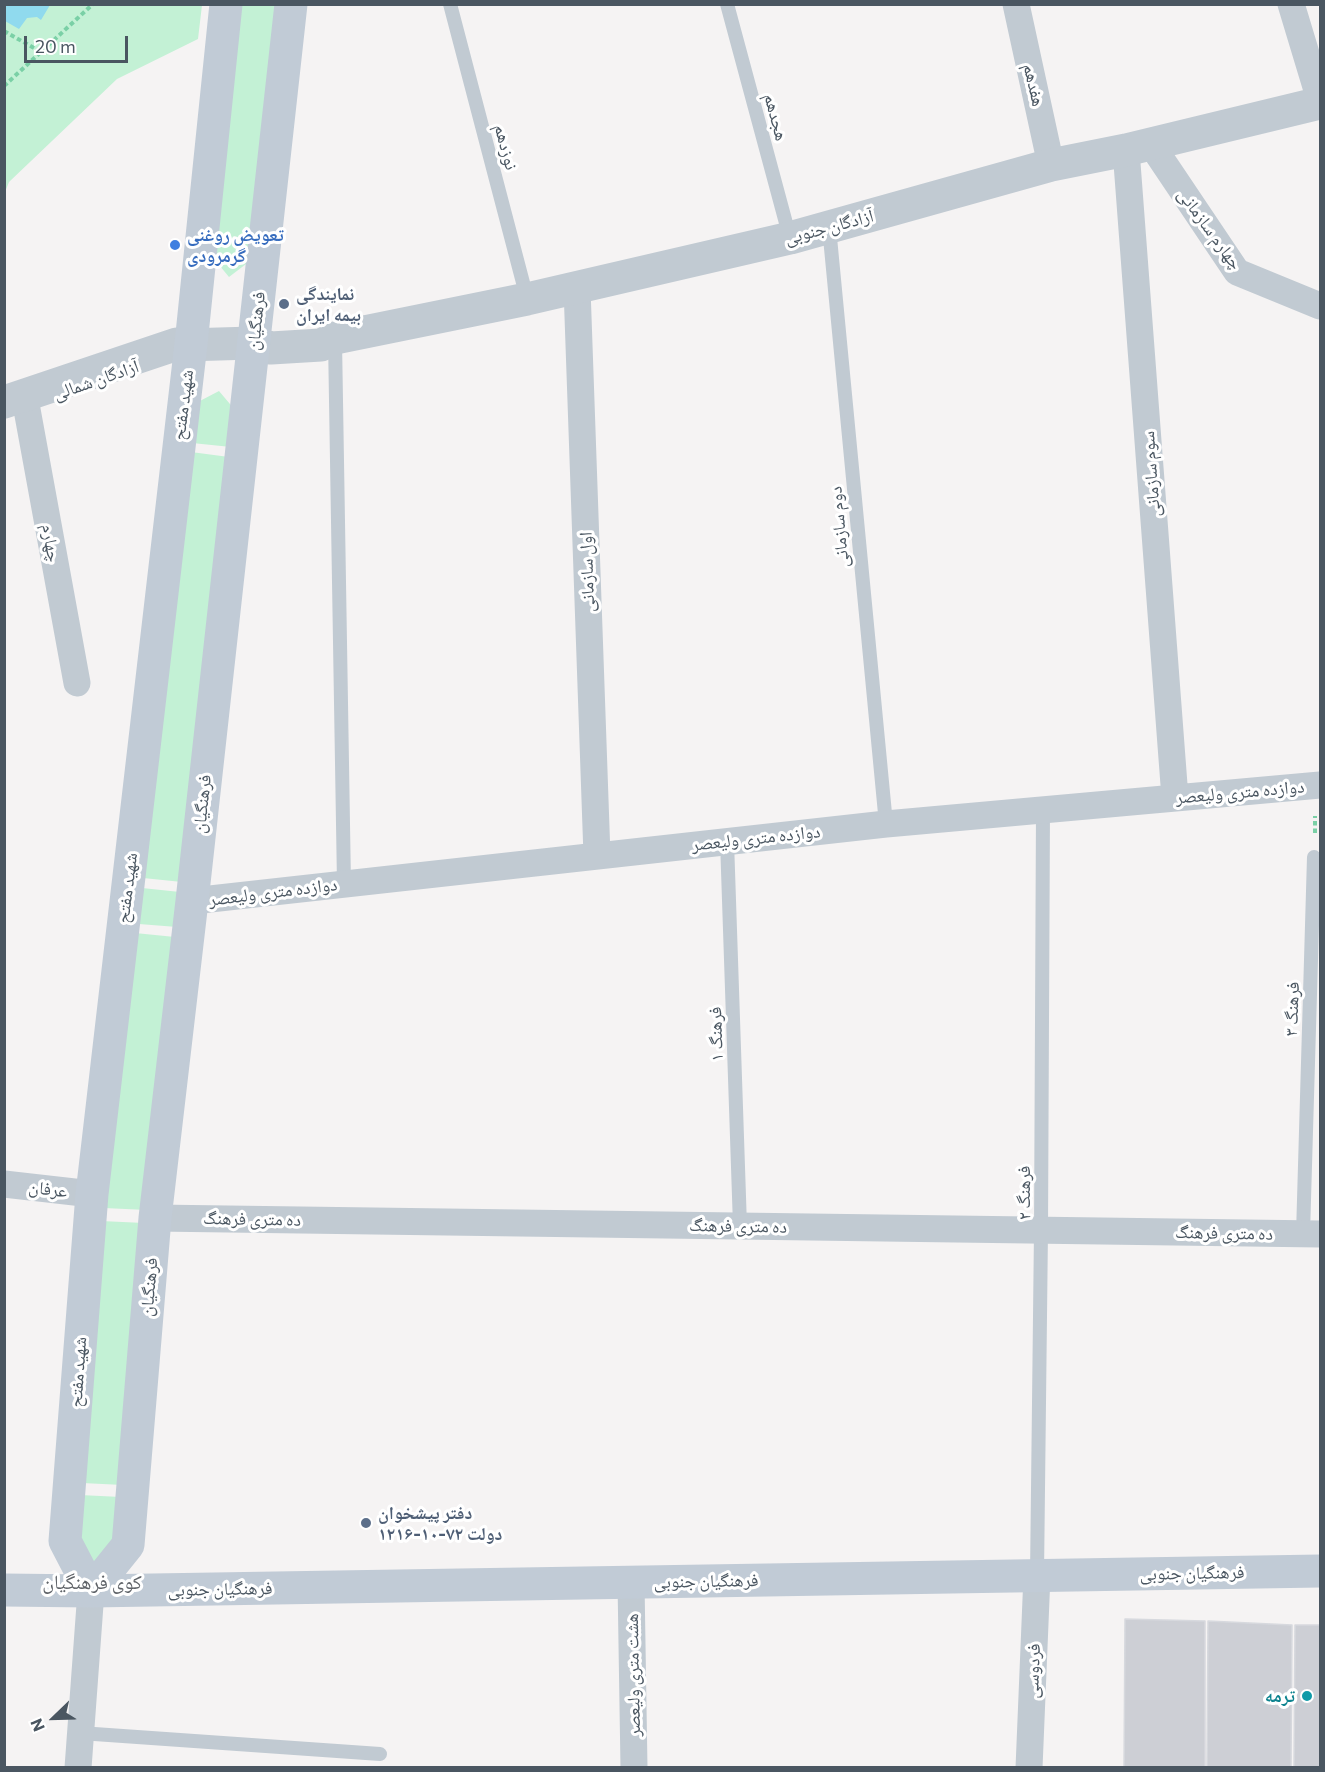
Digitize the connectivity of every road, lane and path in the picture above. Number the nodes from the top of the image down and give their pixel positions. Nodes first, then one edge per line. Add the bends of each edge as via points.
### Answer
1 (93, 4) edge
2 (226, 4) edge
3 (291, 4) edge
4 (450, 4) edge
5 (727, 4) edge
6 (1016, 4) edge
7 (1291, 4) edge
8 (4, 31) edge
9 (41, 52) junction
10 (4, 86) edge
11 (1320, 101) edge
12 (1138, 147) junction
13 (1051, 165) junction
14 (829, 227) junction
15 (790, 238) junction
16 (577, 288) junction
17 (527, 299) junction
18 (1320, 306) edge
19 (335, 338) junction
20 (256, 343) junction
21 (188, 345) junction
22 (12, 406) edge
23 (77, 683) dead end
24 (1318, 785) edge
25 (1175, 798) junction
26 (1043, 810) junction
27 (886, 824) junction
28 (727, 841) junction
29 (597, 856) junction
30 (1314, 857) joint
31 (344, 884) junction
32 (192, 901) junction
33 (4, 1184) edge
34 (92, 1194) junction
35 (155, 1218) junction
36 (740, 1226) junction
37 (1041, 1230) junction
38 (1312, 1234) edge
39 (1320, 1571) edge
40 (1036, 1575) junction
41 (631, 1582) junction
42 (4, 1590) edge
43 (91, 1591) junction
44 (80, 1733) junction
45 (380, 1754) dead end
46 (78, 1767) edge
47 (634, 1767) edge
48 (1029, 1767) edge

1 - 9 path
2 - 21 main road, شهید مفتح
3 - 20 main road, فرهنگیان
4 - 17 lane, نوزدهم
5 - 15 lane, هجدهم
6 - 13 street, هفدهم
7 - 11 street
8 - 9 path
9 - 10 path
11 - 12 street, آزادگان جنوبی
12 - 13 street, آزادگان جنوبی
12 - 18 street, چهارم سازمانی via 1237,272
12 - 25 street, سوم سازمانی
13 - 14 street, آزادگان جنوبی
14 - 15 street, آزادگان جنوبی
14 - 27 lane, دوم سازمانی
15 - 16 street, آزادگان جنوبی
16 - 17 street, آزادگان جنوبی
16 - 29 street, اول سازمانی
17 - 19 street, آزادگان جنوبی
19 - 20 street, آزادگان جنوبی via 321,345 271,348
19 - 31 lane
20 - 21 street, آزادگان شمالی
20 - 32 main road, فرهنگیان
21 - 22 street, آزادگان شمالی via 177,344
21 - 34 main road, شهید مفتح
22 - 23 street, چهارم
24 - 25 street, دوازده متری ولیعصر
24 - 30 path
25 - 26 street, دوازده متری ولیعصر
26 - 27 street, دوازده متری ولیعصر
26 - 37 lane, فرهنگ ۲
27 - 28 street, دوازده متری ولیعصر
28 - 29 street, دوازده متری ولیعصر
28 - 36 lane, فرهنگ ۱
29 - 31 street, دوازده متری ولیعصر
30 - 38 lane, فرهنگ ۳
31 - 32 street, دوازده متری ولیعصر
32 - 35 main road, فرهنگیان
33 - 34 street, عرفان
34 - 43 main road, شهید مفتح via 65,1541
35 - 36 street, ده متری فرهنگ
35 - 43 main road, فرهنگیان via 128,1545
36 - 37 street, ده متری فرهنگ
37 - 38 street, ده متری فرهنگ
37 - 40 lane, فرهنگ ۲
39 - 40 main road, فرهنگیان جنوبی
40 - 41 main road, فرهنگیان جنوبی
40 - 48 street, فردوسی
41 - 43 main road, فرهنگیان جنوبی
41 - 47 street, هشت متری ولیعصر
42 - 43 main road, فرهنگیان جنوبی
43 - 44 street
44 - 45 lane
44 - 46 street

